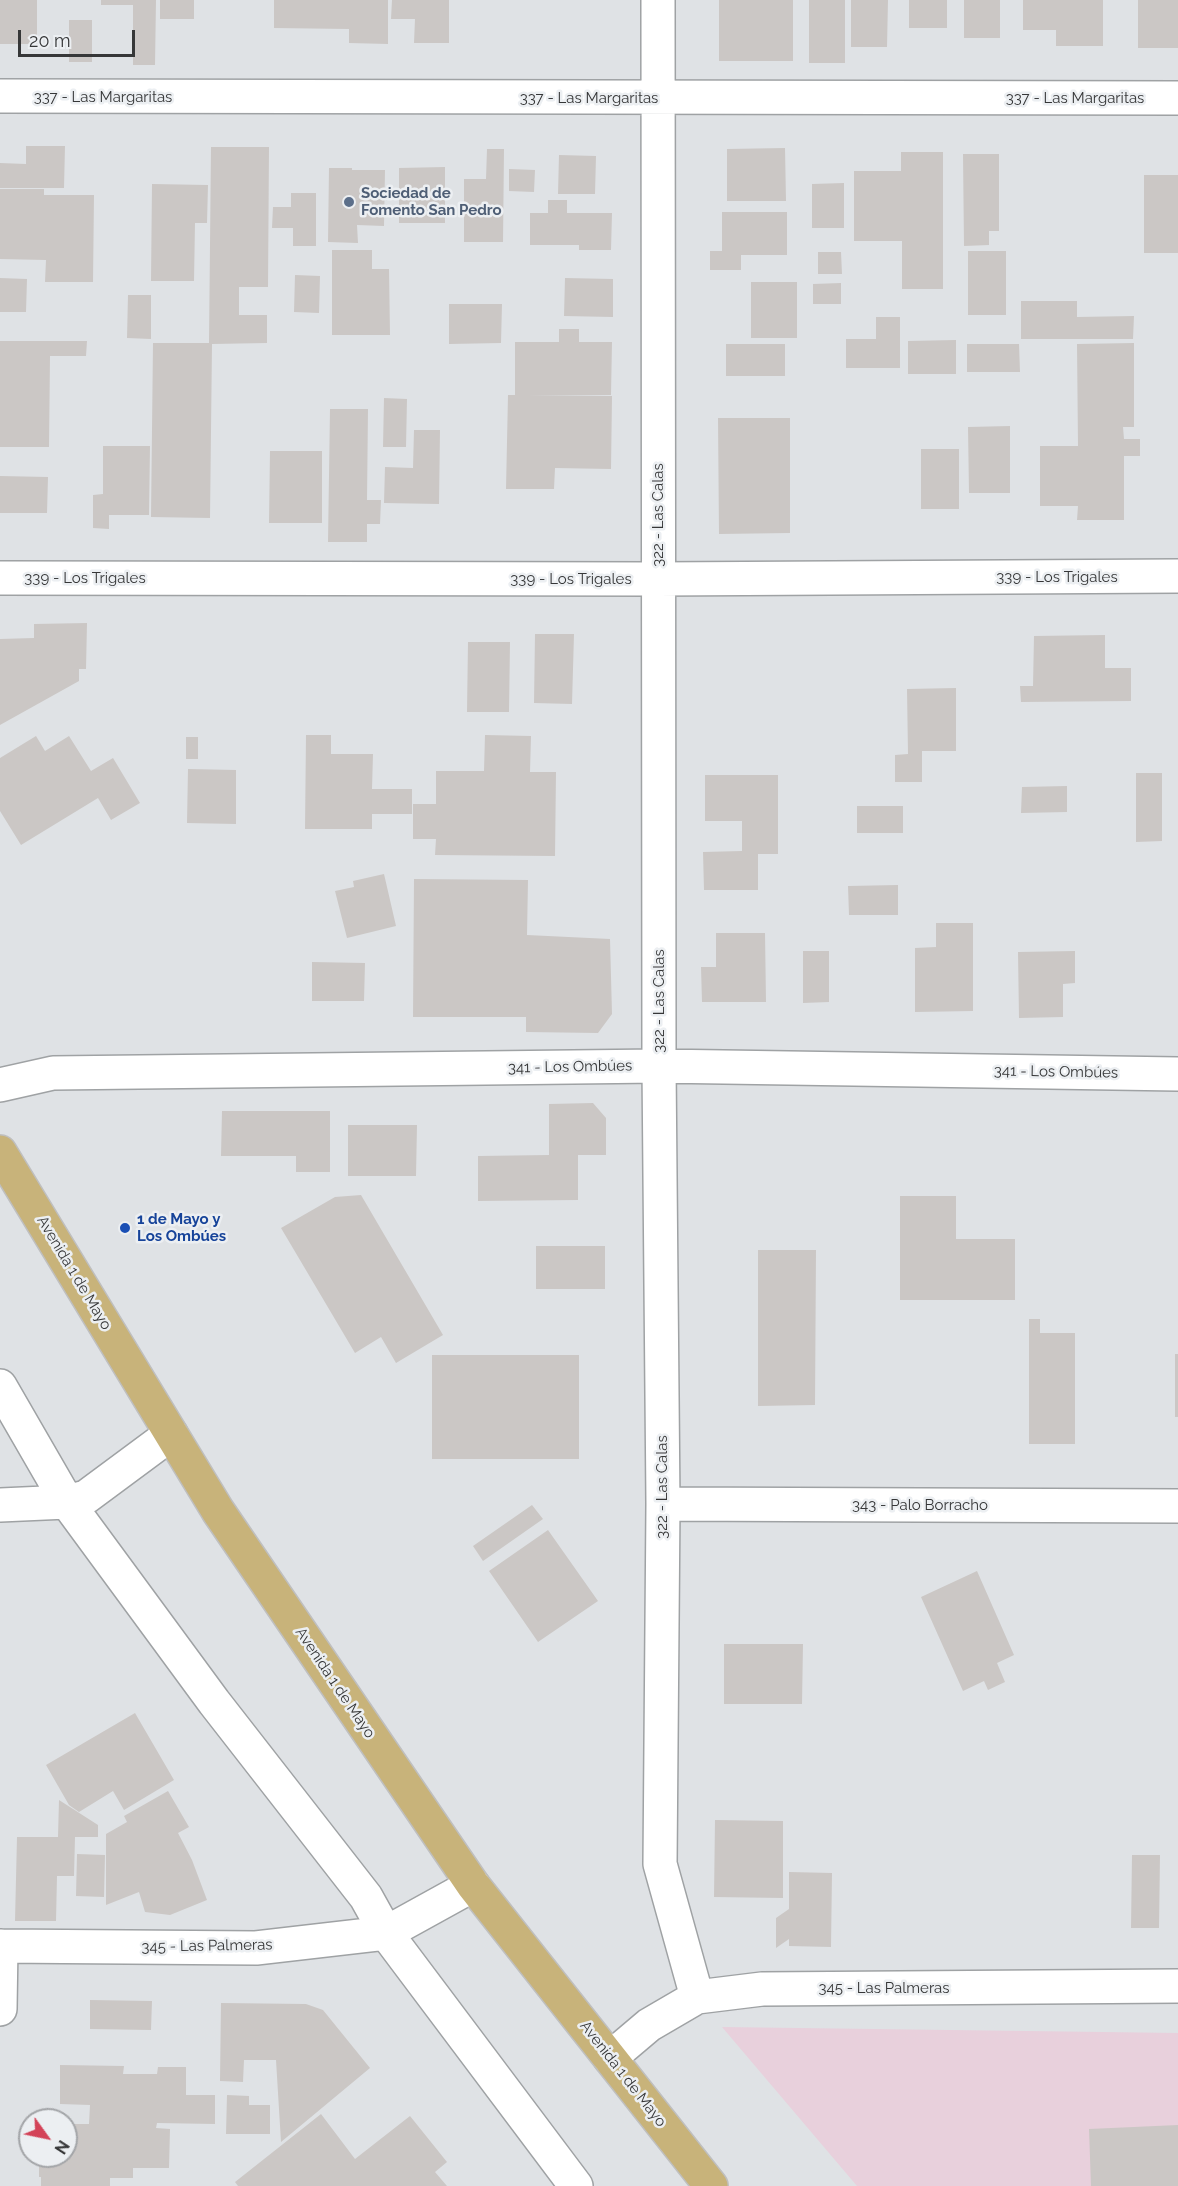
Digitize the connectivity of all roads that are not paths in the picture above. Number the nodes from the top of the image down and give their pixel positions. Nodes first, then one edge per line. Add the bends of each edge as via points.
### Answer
1 (658, 0) edge
2 (0, 96) edge
3 (657, 98) junction
4 (1178, 98) edge
5 (1178, 576) edge
6 (0, 578) edge
7 (658, 579) junction
8 (659, 1066) junction
9 (1178, 1074) edge
10 (0, 1085) edge
11 (0, 1152) edge
12 (0, 1386) edge
13 (171, 1434) junction
14 (67, 1502) junction
15 (663, 1504) junction
16 (0, 1505) edge
17 (1178, 1506) edge
18 (472, 1885) junction
19 (386, 1933) junction
20 (0, 1946) edge
21 (1178, 1986) edge
22 (698, 1997) junction
23 (0, 2008) edge
24 (610, 2058) junction
25 (576, 2186) edge
26 (711, 2186) edge

1 - 3 street, 322 - Las Calas
2 - 3 street, 337 - Las Margaritas
3 - 4 street, 337 - Las Margaritas
3 - 7 street, 322 - Las Calas
5 - 7 street, 339 - Los Trigales
6 - 7 street, 339 - Los Trigales
7 - 8 street, 322 - Las Calas
8 - 9 street, 341 - Los Ombúes
8 - 10 street, 341 - Los Ombúes via 53,1072
8 - 15 street, 322 - Las Calas
11 - 13 main road, Avenida 1 de Mayo
12 - 14 street
13 - 14 street via 86,1497
13 - 18 main road, Avenida 1 de Mayo via 218,1511
14 - 16 street
14 - 19 street via 214,1702 366,1897
15 - 17 street, 343 - Palo Borracho
15 - 22 street, 322 - Las Calas via 660,1864
18 - 19 street, 345 - Las Palmeras
18 - 24 main road, Avenida 1 de Mayo
19 - 20 street, 345 - Las Palmeras via 256,1948
19 - 25 street
20 - 23 street
21 - 22 street, 345 - Las Palmeras via 762,1989
22 - 24 street, 345 - Las Palmeras via 649,2025
24 - 26 main road, Avenida 1 de Mayo

